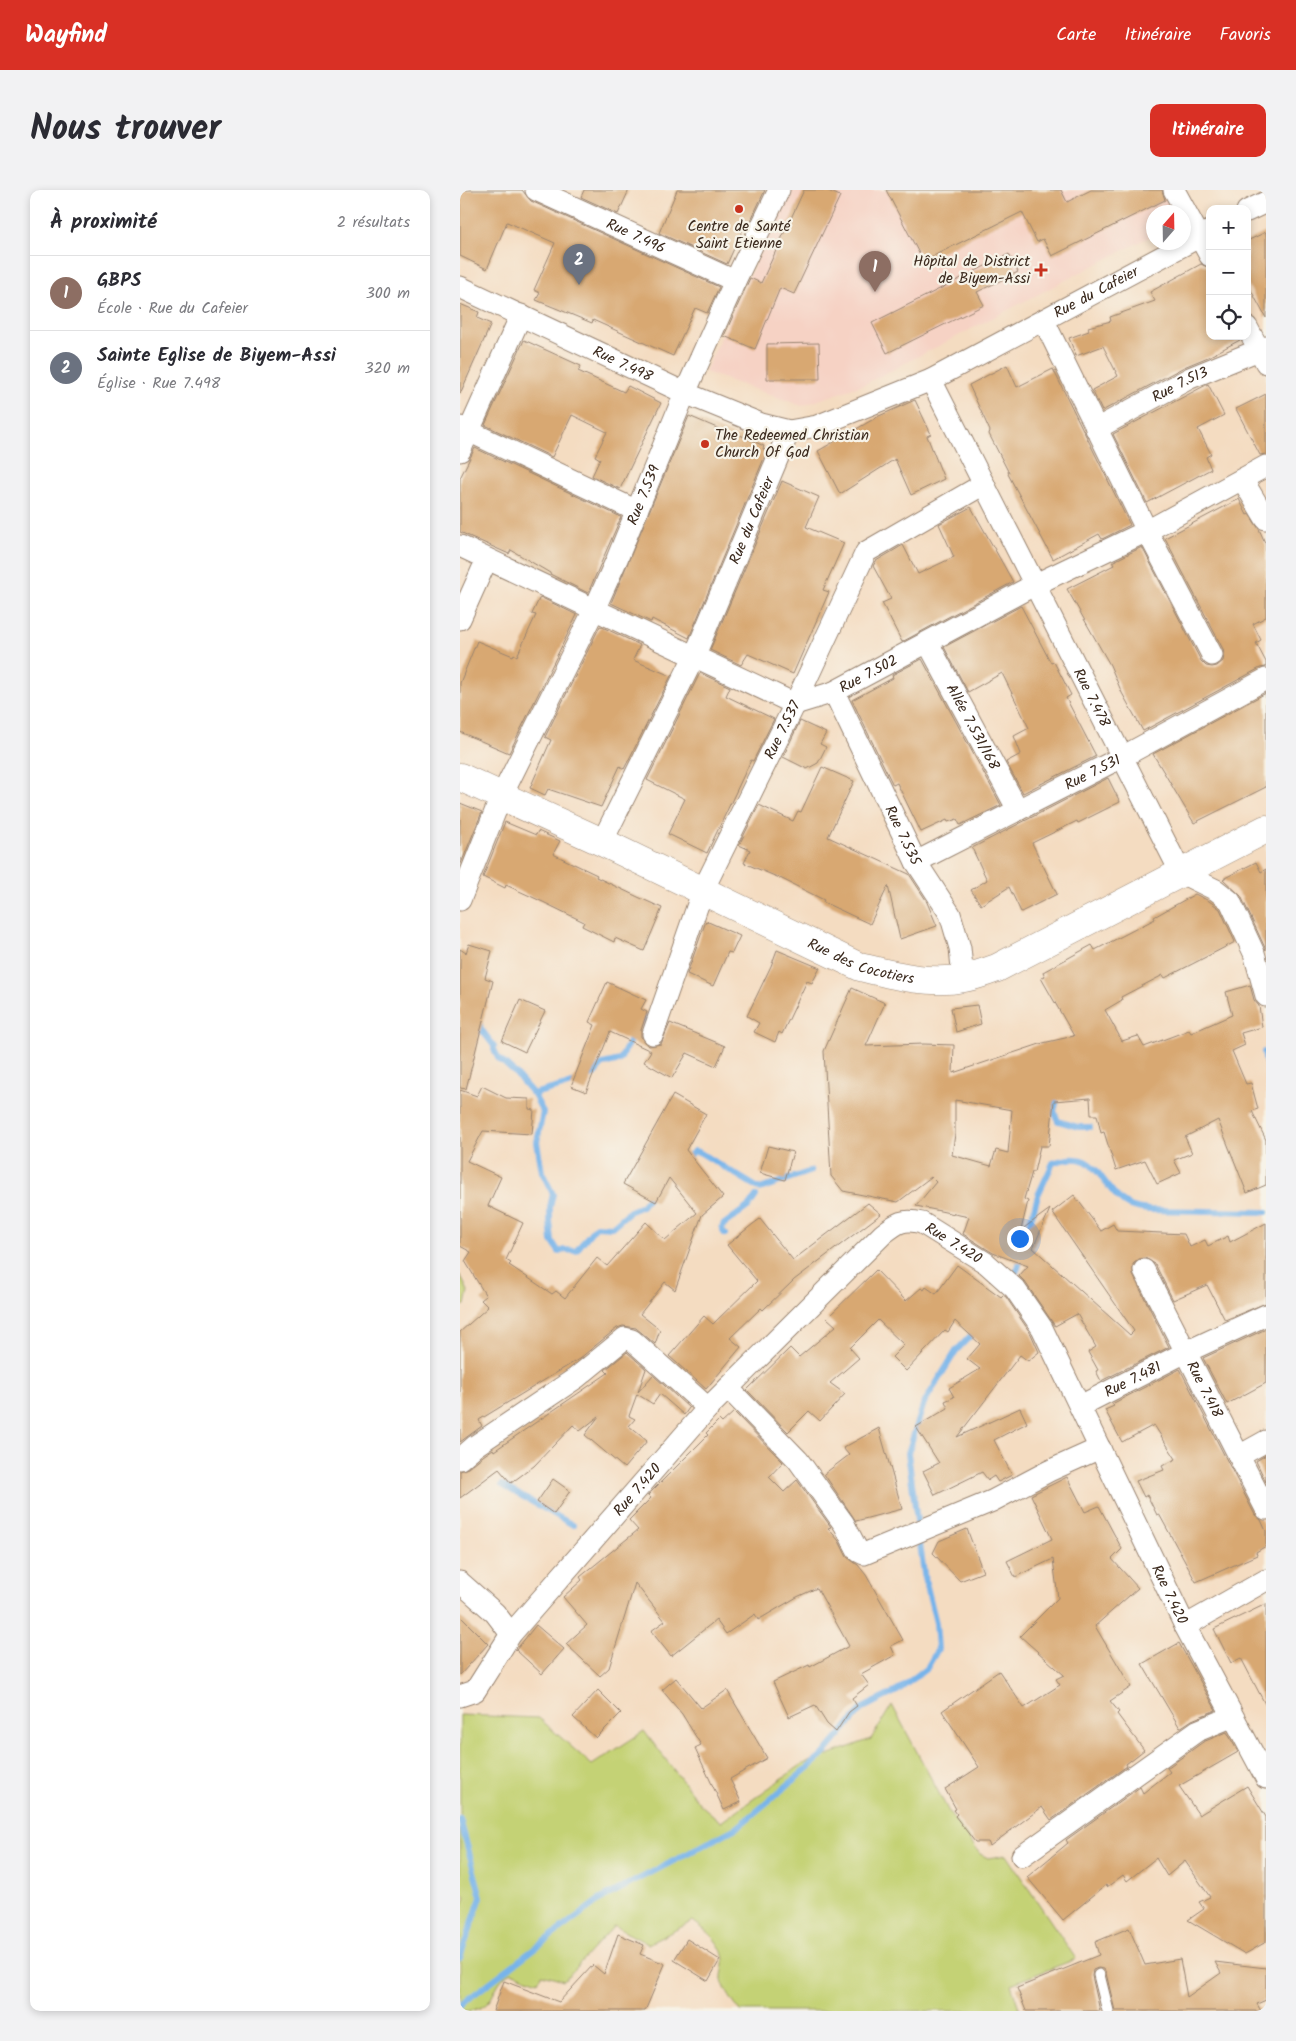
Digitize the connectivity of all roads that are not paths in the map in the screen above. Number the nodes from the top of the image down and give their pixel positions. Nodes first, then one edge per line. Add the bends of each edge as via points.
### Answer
1 (536, 190) edge
2 (779, 190) edge
3 (1174, 190) edge
4 (1266, 202) edge
5 (1251, 209) edge
6 (1204, 233) edge
7 (1208, 250) edge
8 (735, 281) junction
9 (460, 287) edge
10 (521, 315) junction
11 (1044, 321) junction
12 (1251, 333) edge
13 (1264, 354) edge
14 (931, 380) junction
15 (685, 393) junction
16 (465, 429) edge
17 (1096, 430) junction
18 (789, 431) junction
19 (460, 451) edge
20 (1266, 466) edge
21 (1240, 481) junction
22 (984, 484) junction
23 (637, 511) junction
24 (1266, 519) edge
25 (1147, 531) junction
26 (460, 546) edge
27 (487, 559) junction
28 (1034, 586) junction
29 (594, 610) junction
30 (460, 619) edge
31 (928, 643) junction
32 (1212, 655) dead end
33 (694, 657) junction
34 (1266, 679) edge
35 (834, 692) junction
36 (795, 704) junction
37 (1122, 757) junction
38 (460, 777) edge
39 (501, 797) junction
40 (1018, 810) junction
41 (1266, 829) edge
42 (602, 842) junction
43 (916, 862) junction
44 (1181, 873) junction
45 (703, 890) junction
46 (460, 900) edge
47 (1262, 962) edge
48 (963, 978) junction
49 (1266, 996) edge
50 (653, 1034) dead end
51 (1144, 1270) dead end
52 (1266, 1315) edge
53 (1186, 1352) junction
54 (728, 1388) junction
55 (1080, 1406) junction
56 (708, 1408) junction
57 (1266, 1441) edge
58 (1100, 1448) junction
59 (1239, 1456) junction
60 (460, 1459) edge
61 (1266, 1509) edge
62 (1266, 1580) edge
63 (460, 1582) edge
64 (1185, 1626) junction
65 (511, 1634) junction
66 (460, 1696) edge
67 (1230, 1711) junction
68 (1266, 1778) edge
69 (1022, 1856) dead end
70 (1098, 1975) dead end
71 (1108, 2011) edge

1 - 8 street, Rue 7.496
2 - 8 street, Rue 7.539
3 - 6 street
4 - 5 street
6 - 7 street
6 - 11 street, Rue du Cafeier
8 - 15 street, Rue 7.539
9 - 10 street, Rue 7.498
10 - 15 street, Rue 7.498
10 - 16 street
11 - 14 street, Rue du Cafeier
11 - 17 street
12 - 13 street
13 - 17 street, Rue 7.513 via 1190,378
14 - 18 street, Rue du Cafeier via 817,426
14 - 22 street, Rue 7.478
15 - 18 street, Rue 7.498 via 761,424
15 - 23 street, Rue 7.539
16 - 19 street
16 - 23 street
17 - 25 street
18 - 33 street, Rue du Cafeier
20 - 21 street, Rue 7.502
21 - 24 street
21 - 25 street, Rue 7.502
22 - 28 street, Rue 7.478
22 - 36 street, Rue 7.537 via 866,552
23 - 29 street, Rue 7.539
25 - 28 street, Rue 7.502
25 - 32 street
26 - 27 street
27 - 29 street
27 - 30 street
28 - 31 street, Rue 7.502
28 - 37 street, Rue 7.478
29 - 33 street
29 - 39 street, Rue 7.539
31 - 35 street, Rue 7.502
31 - 40 street, Allée 7.531/168
33 - 36 street
33 - 42 street, Rue du Cafeier
34 - 37 street, Rue 7.531
35 - 36 street, Rue 7.502
35 - 43 street, Rue 7.535
36 - 45 street, Rue 7.537
37 - 40 street, Rue 7.531
37 - 44 street, Rue 7.478
38 - 39 street, Rue des Cocotiers
39 - 42 street, Rue des Cocotiers
39 - 46 street, Rue 7.539
40 - 43 street, Rue 7.531
41 - 44 street, Rue des Cocotiers
42 - 45 street, Rue des Cocotiers
43 - 48 street, Rue 7.535 via 950,914 960,948
44 - 47 street via 1216,890 1230,901 1254,953
44 - 48 street, Rue des Cocotiers via 997,968
45 - 48 street, Rue des Cocotiers via 860,967 927,980
45 - 50 street, Rue 7.537
47 - 49 street
51 - 53 street, Rue 7.418
52 - 53 street, Rue 7.481
53 - 55 street, Rue 7.481
53 - 59 street, Rue 7.418
54 - 55 street, Rue 7.420 via 869,1247 898,1223 910,1220 922,1223 979,1259 1010,1284 1042,1328
54 - 56 street, Rue 7.420
54 - 58 street via 798,1460 844,1524 858,1551 864,1554 992,1501
55 - 58 street, Rue 7.420
56 - 60 street via 632,1340 625,1338 576,1378
56 - 65 street, Rue 7.420
57 - 59 street
58 - 64 street, Rue 7.420
59 - 61 street, Rue 7.418
62 - 64 street
63 - 65 street via 495,1613
64 - 67 street, Rue 7.420
65 - 66 street, Rue 7.420 via 475,1691
67 - 68 street, Rue 7.420
67 - 69 street via 1226,1720 1197,1730
70 - 71 lane

